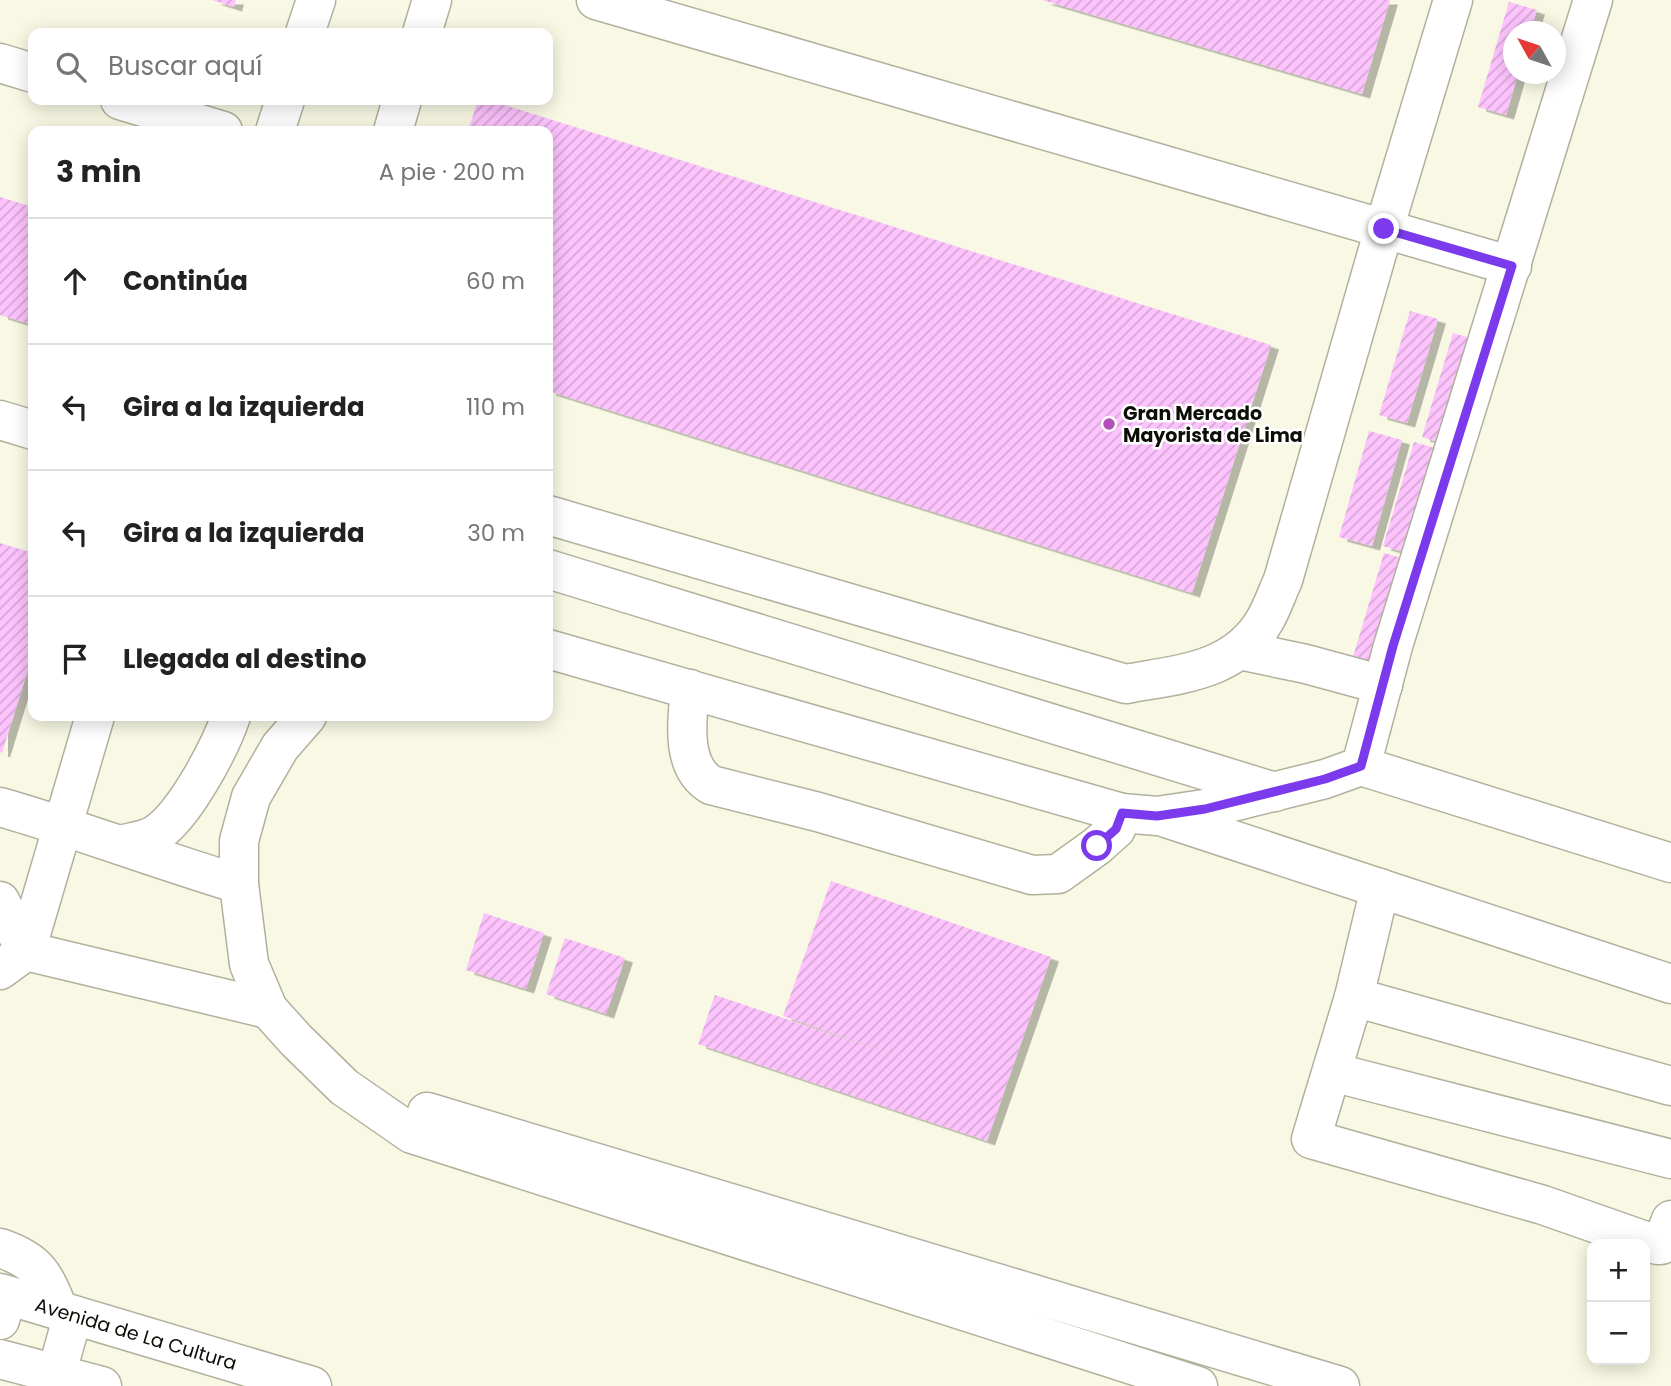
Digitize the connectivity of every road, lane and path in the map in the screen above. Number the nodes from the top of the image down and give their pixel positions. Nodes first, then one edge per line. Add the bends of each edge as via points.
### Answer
1 (316, 0) edge
2 (432, 0) edge
3 (596, 0) edge
4 (1453, 0) edge
5 (1593, 0) edge
6 (307, 28) edge
7 (424, 28) edge
8 (0, 63) edge
9 (28, 71) edge
10 (137, 105) edge
11 (283, 105) edge
12 (401, 105) edge
13 (206, 126) edge
14 (277, 126) edge
15 (394, 126) edge
16 (1384, 229) junction
17 (1512, 266) junction
18 (0, 420) edge
19 (28, 428) edge
20 (553, 516) edge
21 (553, 571) edge
22 (553, 650) edge
23 (1239, 650) junction
24 (1383, 685) junction
25 (690, 689) junction
26 (93, 721) edge
27 (229, 721) edge
28 (303, 721) edge
29 (1361, 766) junction
30 (1276, 792) junction
31 (0, 807) edge
32 (1140, 814) junction
33 (62, 825) junction
34 (120, 845) junction
35 (1671, 863) edge
36 (239, 884) junction
37 (1380, 888) junction
38 (0, 901) edge
39 (13, 960) edge
40 (1671, 984) edge
41 (1354, 998) junction
42 (268, 1009) junction
43 (1332, 1072) junction
44 (1671, 1086) edge
45 (344, 1087) junction
46 (1671, 1158) edge
47 (1671, 1220) edge
48 (0, 1248) edge
49 (2, 1303) edge
50 (66, 1313) junction
51 (0, 1359) edge
52 (55, 1380) edge
53 (102, 1386) edge
54 (313, 1386) edge
55 (1198, 1386) edge
56 (1340, 1386) edge

1 - 6 main road
2 - 7 main road
3 - 16 main road
4 - 16 main road
5 - 17 main road
8 - 9 main road
10 - 13 main road
11 - 14 main road
12 - 15 main road
16 - 17 main road
16 - 23 main road via 1283,580 1264,622
17 - 24 main road
18 - 19 main road
20 - 23 main road via 1126,684 1206,669
21 - 30 main road
22 - 25 main road
23 - 24 main road
24 - 29 main road
25 - 32 main road
25 - 32 main road via 686,737 702,780 711,785 1032,875 1058,874
26 - 33 main road
27 - 34 main road via 201,779 171,820 155,835
28 - 36 main road via 280,747 251,797 239,841
29 - 30 main road
29 - 35 main road
30 - 32 main road via 1205,809
31 - 33 main road
32 - 37 main road
33 - 34 main road
33 - 39 main road
34 - 36 main road
36 - 42 main road via 249,964
37 - 40 main road
37 - 41 main road
38 - 39 main road
39 - 42 main road
41 - 43 main road
41 - 44 main road
42 - 45 main road
43 - 46 main road
43 - 47 main road via 1311,1139 1543,1205 1657,1245 1664,1241
45 - 55 main road via 412,1134
45 - 56 main road
48 - 50 main road via 22,1255 45,1276
49 - 50 main road, Avenida de La Cultura
50 - 52 main road
50 - 54 main road, Avenida de La Cultura
51 - 52 main road
52 - 53 main road

